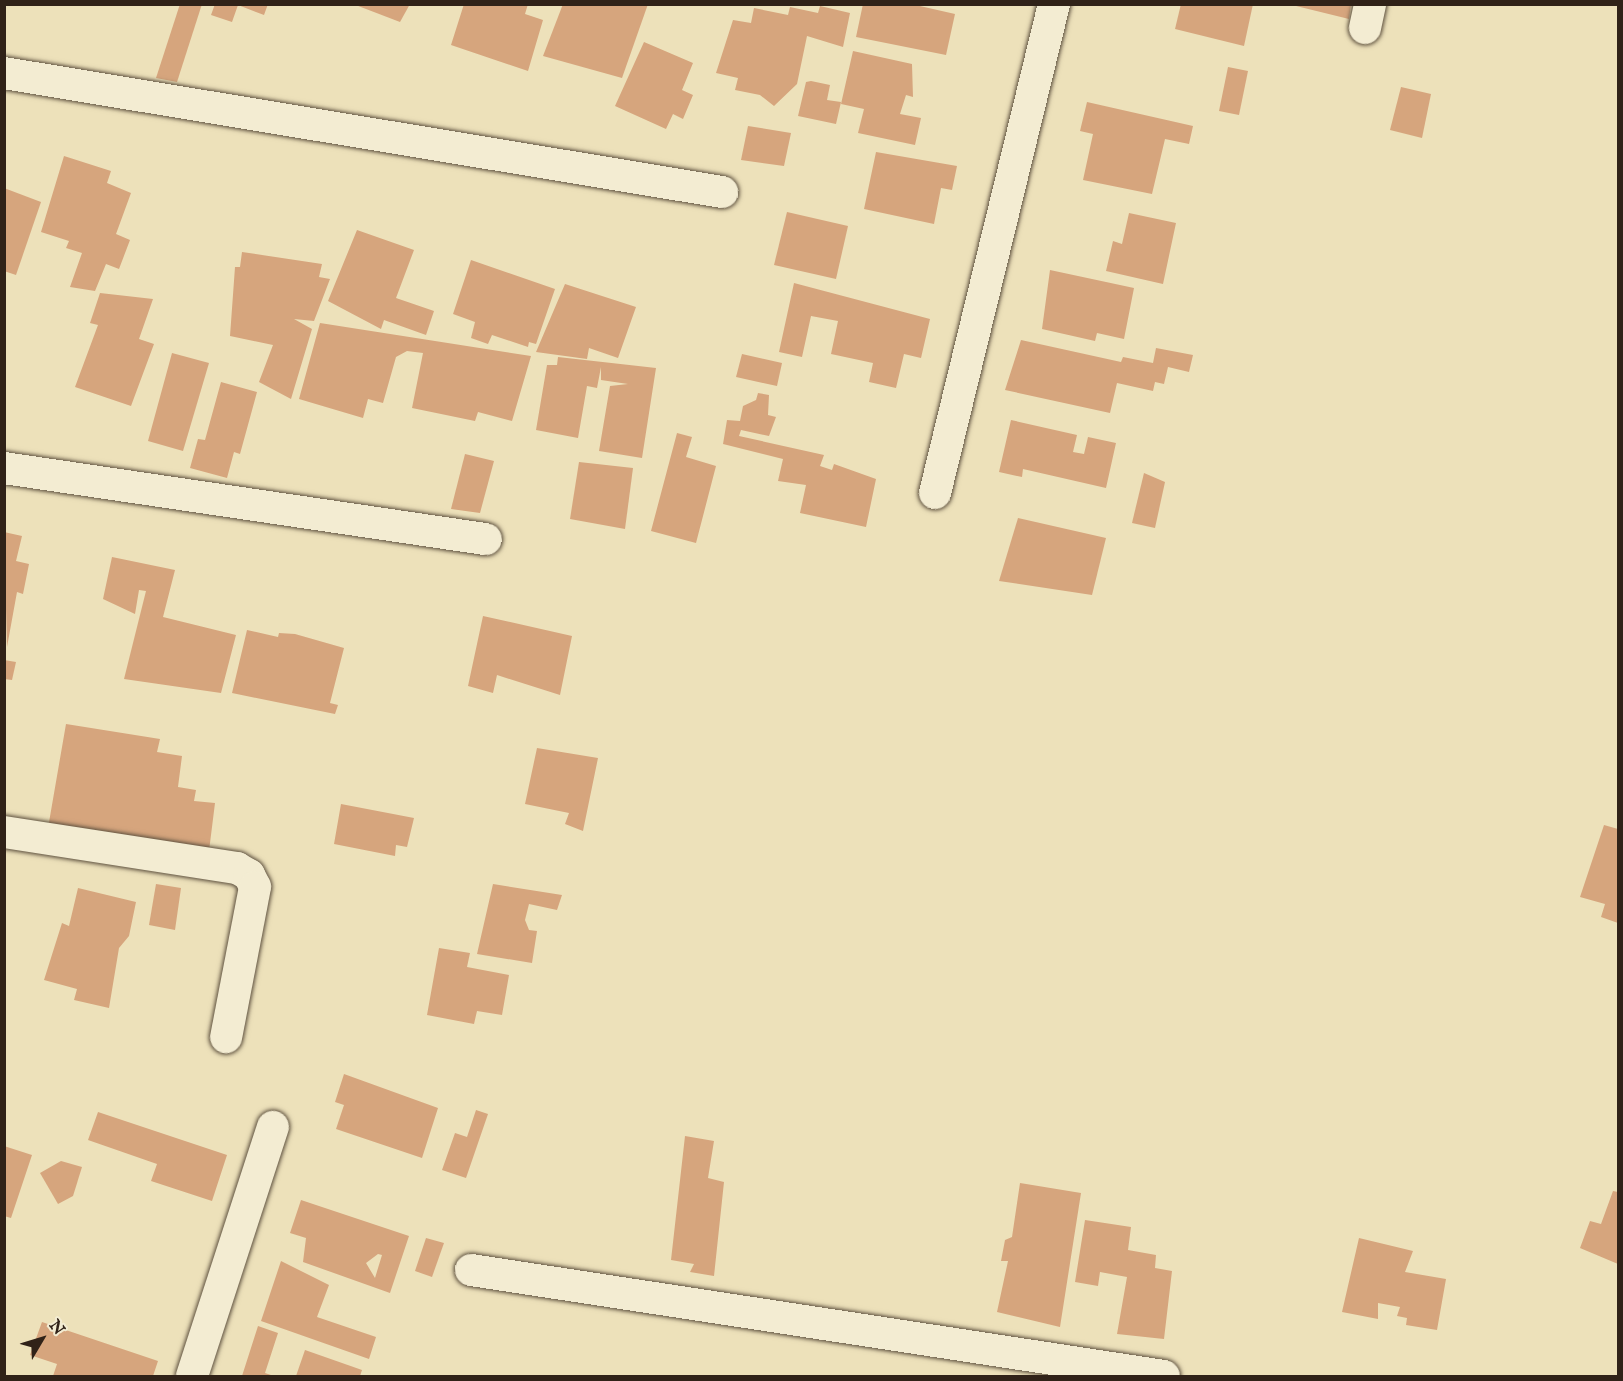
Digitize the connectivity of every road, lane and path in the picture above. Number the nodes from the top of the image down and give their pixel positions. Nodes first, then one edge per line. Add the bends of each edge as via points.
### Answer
1 (1054, 4) edge
2 (4, 72) edge
3 (722, 192) dead end
4 (4, 468) edge
5 (935, 494) dead end
6 (486, 539) dead end
7 (4, 832) edge
8 (226, 1037) dead end
9 (273, 1127) dead end
10 (471, 1269) dead end
11 (192, 1377) edge
12 (1164, 1377) edge

1 - 5 street
2 - 3 street
4 - 6 street
7 - 8 street via 237,868 249,875 255,887
9 - 11 street
10 - 12 street

